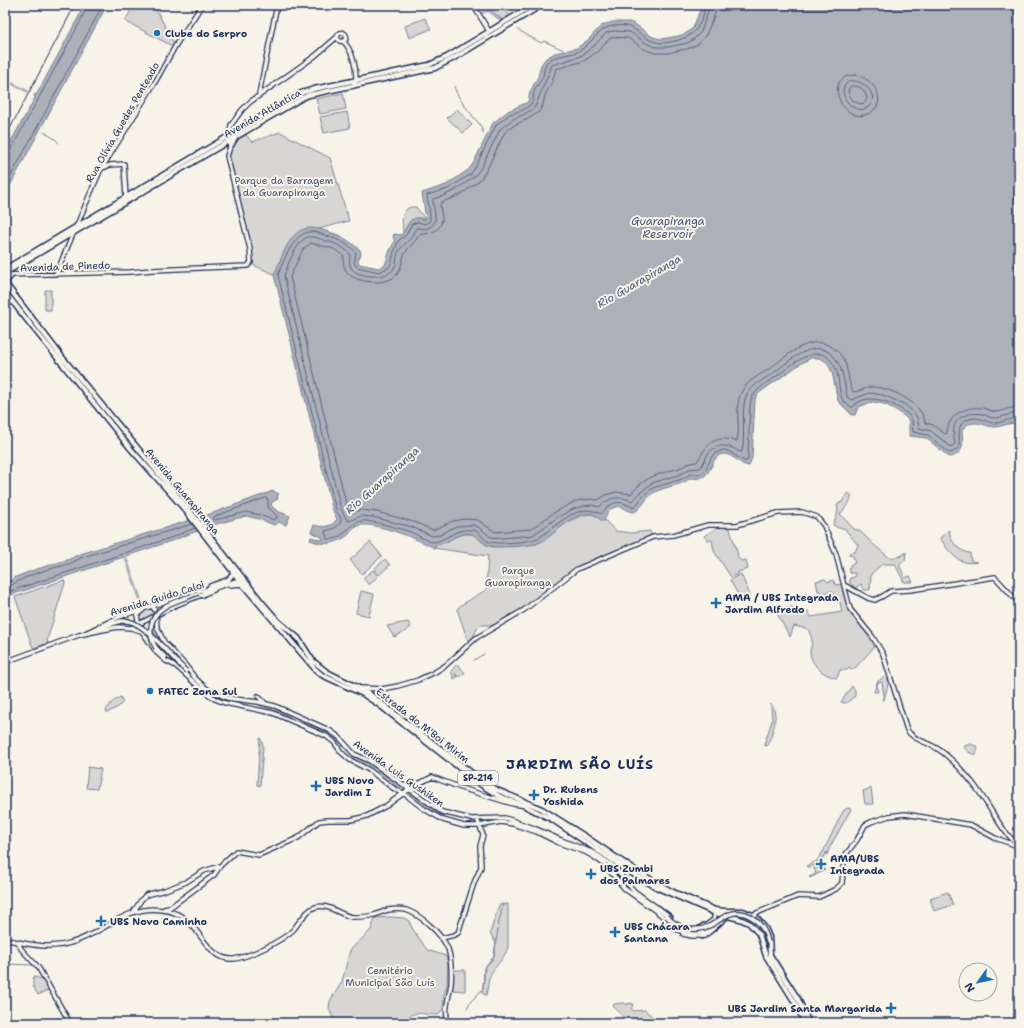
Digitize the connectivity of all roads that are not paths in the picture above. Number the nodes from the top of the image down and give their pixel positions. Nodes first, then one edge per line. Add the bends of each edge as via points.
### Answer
1 (203, 5) edge
2 (277, 5) edge
3 (473, 5) edge
4 (533, 5) edge
5 (542, 5) edge
6 (488, 31) junction
7 (488, 37) junction
8 (337, 39) junction
9 (344, 40) junction
10 (160, 75) junction
11 (356, 81) junction
12 (353, 86) junction
13 (256, 96) junction
14 (235, 138) junction
15 (229, 139) junction
16 (230, 147) junction
17 (110, 165) junction
18 (102, 168) junction
19 (126, 197) junction
20 (126, 202) junction
21 (80, 217) junction
22 (84, 224) junction
23 (76, 226) junction
24 (74, 233) junction
25 (70, 237) junction
26 (5, 269) edge
27 (5, 274) edge
28 (56, 274) junction
29 (11, 276) junction
30 (6, 284) edge
31 (5, 292) edge
32 (127, 435) junction
33 (120, 436) junction
34 (161, 484) junction
35 (169, 486) junction
36 (188, 510) junction
37 (235, 572) junction
38 (239, 580) junction
39 (245, 581) junction
40 (226, 584) junction
41 (844, 585) junction
42 (244, 586) junction
43 (206, 590) junction
44 (200, 594) junction
45 (1019, 603) edge
46 (153, 607) junction
47 (142, 610) junction
48 (162, 613) junction
49 (157, 615) junction
50 (140, 624) junction
51 (157, 624) junction
52 (131, 628) junction
53 (142, 632) junction
54 (82, 634) junction
55 (5, 662) edge
56 (176, 666) junction
57 (195, 678) junction
58 (338, 682) junction
59 (354, 684) junction
60 (361, 688) junction
61 (368, 690) junction
62 (258, 696) dead end
63 (258, 702) junction
64 (265, 703) junction
65 (245, 706) junction
66 (440, 753) junction
67 (447, 754) junction
68 (409, 789) junction
69 (404, 793) junction
70 (516, 802) junction
71 (455, 815) junction
72 (463, 817) junction
73 (477, 818) junction
74 (450, 822) junction
75 (464, 826) junction
76 (474, 826) junction
77 (480, 826) junction
78 (483, 833) junction
79 (1015, 843) edge
80 (216, 869) junction
81 (658, 908) junction
82 (136, 910) junction
83 (170, 910) junction
84 (715, 913) junction
85 (729, 913) junction
86 (757, 915) junction
87 (702, 925) junction
88 (675, 929) junction
89 (708, 932) junction
90 (702, 936) joint
91 (442, 938) junction
92 (5, 940) edge
93 (17, 942) junction
94 (769, 951) junction
95 (70, 1023) edge
96 (448, 1023) edge
97 (805, 1023) edge
98 (809, 1023) edge

1 - 10 main road, Rua Olívia Guedes Penteado
2 - 13 main road
3 - 6 main road
4 - 6 main road, Avenida Atlântica
5 - 7 main road, Avenida Atlântica
6 - 7 main road
6 - 11 main road, Avenida Atlântica via 430,65
7 - 12 main road, Avenida Atlântica via 435,68
8 - 9 main road
8 - 9 main road via 339,33 343,32 346,35
8 - 13 main road
9 - 11 main road via 351,50
10 - 17 main road, Rua Olívia Guedes Penteado via 108,161
10 - 18 main road, Rua Olívia Guedes Penteado
11 - 12 main road
11 - 15 main road, Avenida Atlântica via 300,93
12 - 14 main road, Avenida Atlântica via 306,96
13 - 15 main road via 233,121
14 - 15 main road, Avenida Atlântica
14 - 16 main road
15 - 16 main road
15 - 19 main road, Avenida Atlântica
15 - 20 main road, Avenida Atlântica
16 - 28 main road, Avenida de Pinedo via 227,156 250,250 251,262 247,266
17 - 18 main road
17 - 19 main road via 124,164
18 - 21 main road, Rua Olívia Guedes Penteado
19 - 20 main road
19 - 22 main road, Avenida Atlântica
20 - 22 main road, Avenida Atlântica
21 - 22 main road
21 - 23 main road, Rua Olívia Guedes Penteado
22 - 23 main road, Avenida Atlântica
22 - 24 main road, Avenida Atlântica
23 - 24 main road, Rua Olívia Guedes Penteado
23 - 26 main road, Avenida Atlântica
24 - 25 main road, Avenida Atlântica
25 - 27 main road, Avenida Atlântica
25 - 28 main road
27 - 29 main road, Avenida de Pinedo
28 - 29 main road, Avenida de Pinedo
29 - 30 main road
30 - 32 main road, Avenida Guarapiranga
31 - 33 main road, Avenida Guarapiranga
32 - 33 main road
32 - 35 main road, Avenida Guarapiranga
33 - 34 main road, Avenida Guarapiranga
34 - 35 main road via 166,488
34 - 36 main road, Avenida Guarapiranga
35 - 36 main road, Avenida Guarapiranga
36 - 37 main road, Avenida Guarapiranga
37 - 38 main road, Avenida Guarapiranga
37 - 39 main road, Avenida Guarapiranga
37 - 40 main road
37 - 43 main road via 228,580
38 - 39 main road
38 - 40 main road, Avenida Guido Caloi
38 - 42 main road, Avenida Guarapiranga
39 - 59 main road, Avenida Guarapiranga via 277,619 298,638 317,665
40 - 43 main road, Avenida Guido Caloi
41 - 45 main road via 875,600 891,591 995,577
41 - 61 main road, Avenida Guarapiranga via 836,554 823,523 817,517 802,512 778,513 736,525 708,525 673,535 653,537 577,569 524,610 476,638 435,672 398,686
41 - 79 main road, Avenida Guarapiranga via 851,612 872,636 883,654 906,730 943,753 964,773
42 - 44 main road, Avenida Guido Caloi via 230,585
42 - 58 main road, Avenida Guarapiranga via 315,669
43 - 44 main road
43 - 46 main road, Avenida Guido Caloi
44 - 48 main road, Avenida Guido Caloi
44 - 56 main road, bridge via 166,605 159,610 154,619 151,630 156,648
46 - 47 main road, Avenida Guido Caloi
46 - 49 main road, Avenida Luis Gushiken
47 - 50 main road, Avenida Luis Gushiken via 137,617
47 - 54 main road, Avenida Guido Caloi via 114,618
48 - 49 main road, Avenida Guido Caloi
48 - 51 main road
49 - 50 main road, Avenida Guido Caloi
49 - 51 main road, Avenida Luis Gushiken
50 - 52 main road, Avenida Guido Caloi
50 - 53 main road, Avenida Luis Gushiken
51 - 57 main road, Avenida Luis Gushiken via 164,642
52 - 53 main road
52 - 54 main road, Avenida Guido Caloi via 118,627
53 - 56 main road, Avenida Luis Gushiken via 157,653
54 - 55 main road, Avenida Guido Caloi
54 - 57 main road, bridge via 124,621 132,622 139,625
56 - 65 main road, Avenida Luis Gushiken via 215,699
57 - 63 main road, Avenida Luis Gushiken via 218,695
58 - 60 main road via 356,689
58 - 66 main road, Estrada do M'Boi Mirim / SP-214 via 378,704
59 - 60 main road, Estrada do M'Boi Mirim / SP-214
59 - 61 main road, Avenida Guarapiranga
60 - 61 main road, Estrada do M'Boi Mirim / SP-214
61 - 67 main road, Estrada do M'Boi Mirim / SP-214
62 - 64 main road
63 - 64 main road, Avenida Luis Gushiken
63 - 65 main road via 254,707
64 - 68 main road, Avenida Luis Gushiken via 329,730 354,754
65 - 69 main road, Avenida Luis Gushiken via 273,714 326,736 350,760
66 - 67 main road
66 - 70 main road, Estrada do M'Boi Mirim / SP-214 via 487,789
67 - 70 main road, Estrada do M'Boi Mirim / SP-214 via 489,786
68 - 69 main road
68 - 70 main road via 434,777 457,787
68 - 71 main road, Avenida Luis Gushiken via 436,809
69 - 74 main road, Avenida Luis Gushiken via 435,816
69 - 80 main road via 372,814 351,820 317,822 298,838 263,854 236,851
70 - 84 main road, Estrada do M'Boi Mirim / SP-214 via 558,823 641,879
70 - 85 main road, Estrada do M'Boi Mirim / SP-214 via 540,808 656,883 710,908
71 - 72 main road, Avenida Luis Gushiken
71 - 74 main road via 459,818 459,823
72 - 73 main road, Avenida Luis Gushiken
72 - 75 main road
73 - 77 main road
73 - 81 main road, Avenida Luis Gushiken via 505,818 587,849 612,865 630,888
74 - 75 main road, Avenida Luis Gushiken
75 - 76 main road, Avenida Luis Gushiken
76 - 77 main road, Avenida Luis Gushiken
76 - 78 main road
77 - 78 main road
77 - 88 main road, Avenida Luis Gushiken via 501,822 513,824 585,852 588,857 593,856 625,889 656,911
78 - 91 main road via 480,870 460,930 454,935
79 - 86 main road via 995,838 973,826 905,814 874,821 866,825 846,854 842,883 839,886 819,896 796,897
80 - 82 main road via 204,871 183,884 146,895
80 - 83 main road via 212,877
81 - 87 main road via 680,925
81 - 94 main road, Avenida Luis Gushiken, bridge via 679,926 696,930 709,926 728,914 742,913 761,925
82 - 83 main road
82 - 93 main road via 72,943 45,947
83 - 91 main road via 195,928 212,950 228,959 236,959 275,943 288,934 312,908 322,906 352,917 374,915 389,910 406,910 419,917
84 - 85 main road, Estrada do M'Boi Mirim / SP-214
84 - 87 main road via 714,920
85 - 86 main road, Estrada do M'Boi Mirim / SP-214 via 738,908
85 - 89 main road
85 - 97 main road, Estrada do M'Boi Mirim / SP-214 via 758,931 766,956
86 - 94 main road, Estrada do M'Boi Mirim / SP-214 via 767,933
87 - 89 main road
88 - 89 main road via 687,933
88 - 90 main road via 689,936
89 - 90 main road
91 - 96 main road via 450,956
92 - 93 main road
93 - 95 main road via 38,967
94 - 98 main road, Estrada do M'Boi Mirim / SP-214 via 798,999

